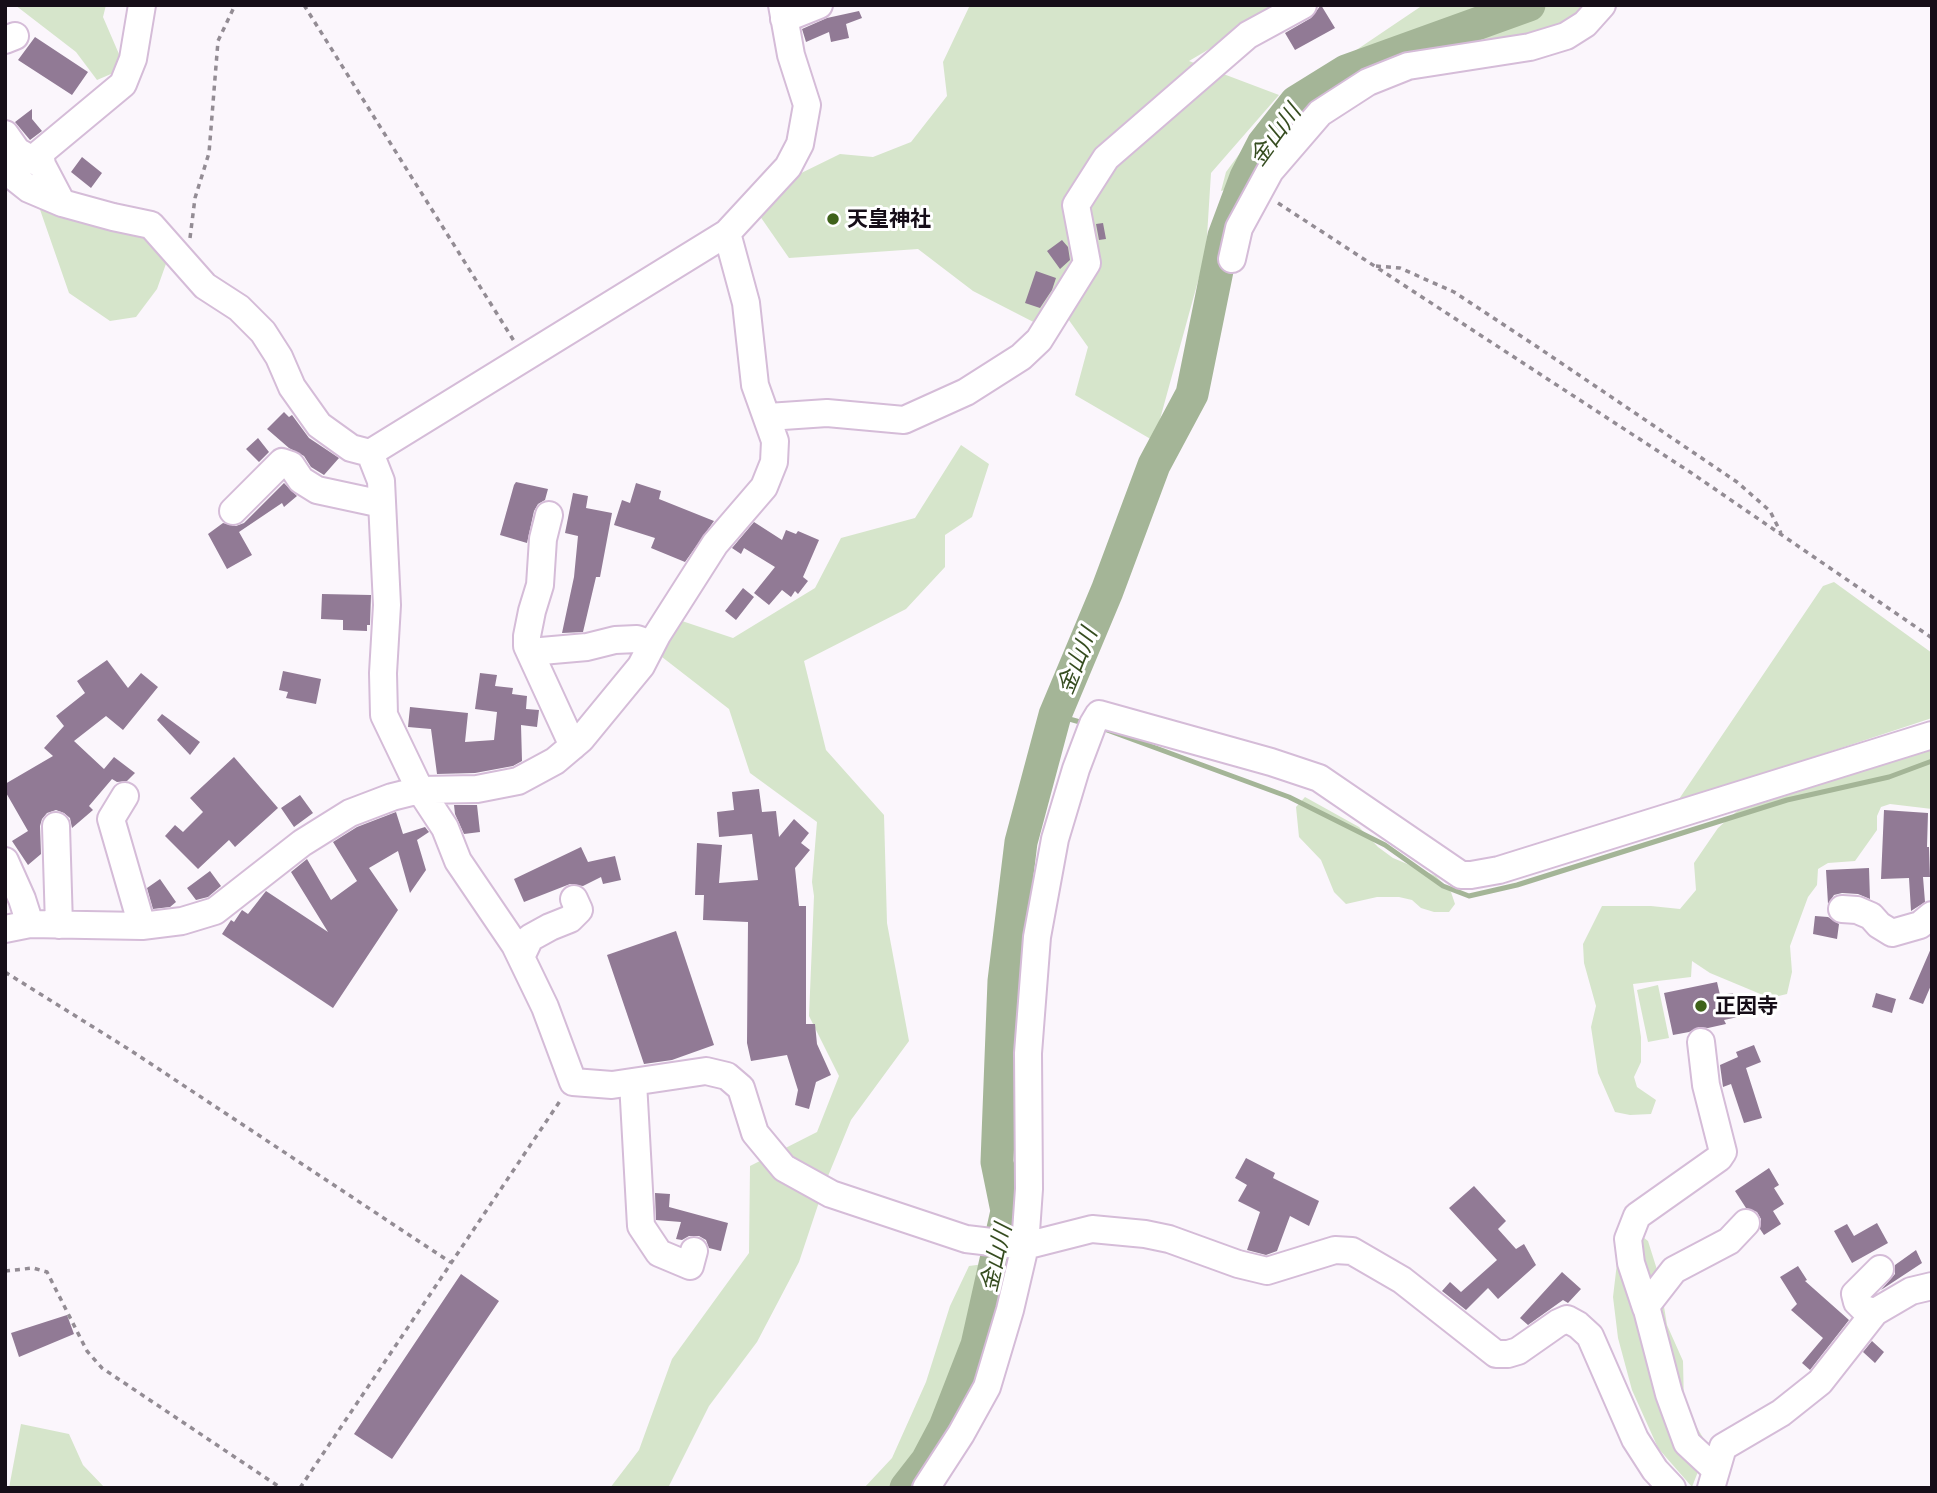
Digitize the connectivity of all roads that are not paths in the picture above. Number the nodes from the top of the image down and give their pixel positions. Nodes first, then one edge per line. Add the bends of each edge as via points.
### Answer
1 (142, 5) edge
2 (819, 5) edge
3 (1303, 5) edge
4 (1602, 5) edge
5 (783, 12) edge
6 (5, 134) edge
7 (42, 165) junction
8 (5, 170) edge
9 (62, 203) junction
10 (727, 233) junction
11 (1232, 259) dead end
12 (768, 417) junction
13 (370, 453) junction
14 (382, 504) junction
15 (233, 511) dead end
16 (549, 516) dead end
17 (652, 645) junction
18 (530, 652) junction
19 (1932, 735) edge
20 (573, 746) junction
21 (420, 790) junction
22 (125, 796) dead end
23 (56, 826) dead end
24 (5, 861) edge
25 (575, 899) dead end
26 (1842, 909) dead end
27 (1932, 915) edge
28 (59, 925) junction
29 (142, 926) junction
30 (18, 927) edge
31 (521, 957) junction
32 (1701, 1042) dead end
33 (633, 1082) junction
34 (1746, 1223) dead end
35 (1021, 1246) junction
36 (694, 1251) dead end
37 (1880, 1269) dead end
38 (1932, 1286) edge
39 (1646, 1308) junction
40 (1875, 1311) junction
41 (1713, 1479) edge
42 (1657, 1483) edge
43 (926, 1488) edge

1 - 7 street via 133,59 123,84 40,153
2 - 5 street
3 - 12 street via 1248,35 1106,158 1076,205 1087,263 1039,340 1021,357 966,392 904,420 827,413
4 - 11 street via 1566,36 1530,47 1409,66 1368,82 1320,113 1270,171 1239,228
5 - 10 street via 807,104 800,144 788,167
6 - 7 street via 17,151
7 - 9 street
8 - 9 street via 29,189
9 - 13 street via 151,225 205,286 239,308 262,332 319,425 351,448
10 - 12 street via 746,303 755,385
10 - 13 street
12 - 17 street via 775,441 774,462 764,487 715,544
13 - 14 street via 381,481
14 - 15 street via 317,490 282,462
14 - 21 street via 387,605 384,715
16 - 18 street via 527,636
17 - 18 street via 637,639 615,640
17 - 20 street via 641,666
18 - 20 street
19 - 35 street via 1499,870 1461,875 1319,778 1099,714 1055,839 1037,937 1028,1053 1029,1189
20 - 21 street via 518,781 477,789
21 - 29 street via 350,813 215,911
21 - 31 street via 445,828 458,861
22 - 29 street via 111,819
23 - 28 street
24 - 30 street via 22,899
25 - 31 street via 579,910 530,938
26 - 27 street via 1871,916 1892,933 1920,925
28 - 29 street
28 - 30 street
31 - 33 street via 573,1082
32 - 39 street via 1706,1085 1723,1152 1637,1216 1628,1239
33 - 35 street via 706,1071 727,1076 741,1088 755,1133 784,1168 831,1194 967,1239
33 - 36 street via 641,1226 659,1253 690,1266
34 - 39 street via 1728,1241 1674,1270
35 - 42 street via 1092,1229 1170,1239 1267,1271 1335,1250 1352,1251 1402,1280 1496,1354 1518,1351 1567,1319 1590,1336
35 - 43 street via 1010,1310 987,1387
37 - 40 street via 1855,1293 1864,1309
38 - 40 street via 1911,1291
39 - 41 street via 1668,1394 1687,1443
40 - 41 street via 1820,1382 1781,1413 1723,1447

